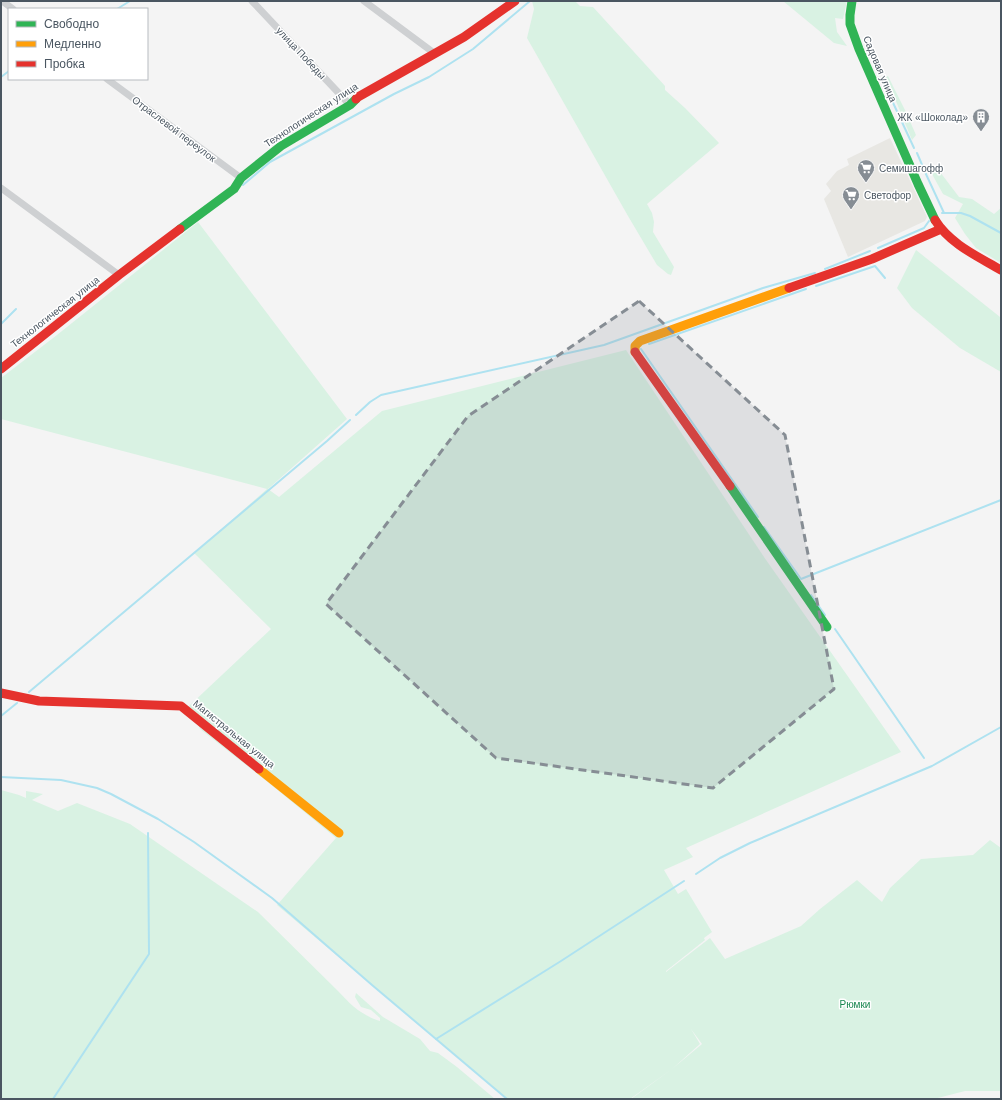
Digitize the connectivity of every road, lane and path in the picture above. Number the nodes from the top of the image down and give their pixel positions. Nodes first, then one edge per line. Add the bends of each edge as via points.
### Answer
1 (2, 1) edge
2 (252, 1) edge
3 (364, 1) edge
4 (515, 1) edge
5 (852, 1) edge
6 (11, 8) edge
7 (434, 53) junction
8 (109, 80) edge
9 (350, 105) junction
10 (241, 178) junction
11 (1, 188) edge
12 (941, 229) junction
13 (1001, 270) edge
14 (119, 275) junction
15 (1, 369) edge
16 (827, 627) dead end
17 (1, 693) edge
18 (340, 833) dead end

1 - 6 street
2 - 9 street, улица Победы
3 - 7 street
4 - 7 street, Технологическая улица via 464,37
5 - 12 street, Садовая улица via 850,24 859,49 921,190
7 - 9 street, Технологическая улица via 358,97
8 - 10 street, Отраслевой переулок
9 - 10 street, Технологическая улица via 281,146
10 - 14 street, Технологическая улица via 234,189
11 - 14 street
12 - 13 street, Садовая улица via 957,244
12 - 16 street via 878,256 640,341 635,346 635,352
14 - 15 street, Технологическая улица
17 - 18 street, Магистральная улица via 39,701 181,706

